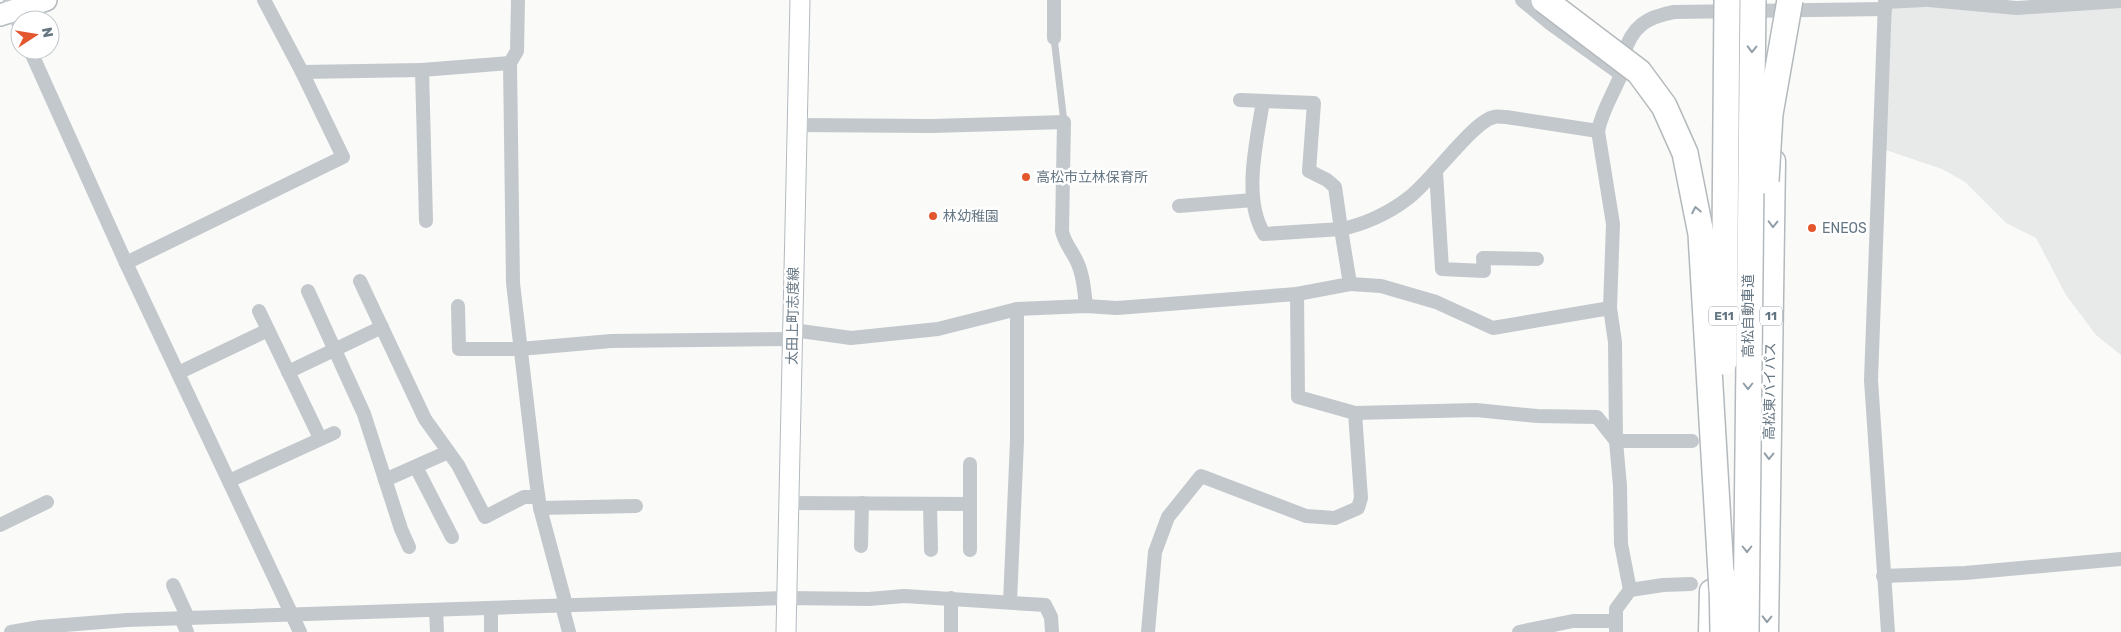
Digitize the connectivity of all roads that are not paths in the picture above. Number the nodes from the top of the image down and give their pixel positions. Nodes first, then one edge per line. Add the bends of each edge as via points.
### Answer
1 (46, 0) edge
2 (264, 0) edge
3 (518, 0) edge
4 (800, 0) edge
5 (1054, 0) edge
6 (1522, 0) edge
7 (1544, 0) edge
8 (1753, 0) edge
9 (1924, 0) edge
10 (1929, 0) edge
11 (2121, 1) edge
12 (1885, 3) edge
13 (1722, 4) edge
14 (1781, 4) edge
15 (19, 10) edge
16 (1054, 38) joint
17 (35, 60) edge
18 (510, 63) junction
19 (422, 70) junction
20 (302, 72) junction
21 (1622, 75) junction
22 (1240, 100) dead end
23 (1263, 101) junction
24 (1064, 122) junction
25 (796, 125) junction
26 (1598, 131) junction
27 (1436, 172) junction
28 (1253, 200) junction
29 (1179, 206) dead end
30 (426, 221) dead end
31 (1749, 228) junction
32 (1341, 229) junction
33 (1538, 259) dead end
34 (126, 263) junction
35 (360, 281) dead end
36 (1350, 284) junction
37 (308, 291) dead end
38 (1297, 294) junction
39 (458, 306) dead end
40 (1086, 306) junction
41 (1610, 308) junction
42 (1017, 309) junction
43 (259, 311) dead end
44 (382, 327) junction
45 (268, 330) junction
46 (792, 335) junction
47 (335, 349) junction
48 (520, 349) junction
49 (288, 372) junction
50 (178, 373) junction
51 (1355, 413) junction
52 (334, 433) dead end
53 (320, 438) junction
54 (1616, 441) junction
55 (1692, 441) dead end
56 (448, 452) junction
57 (970, 464) dead end
58 (416, 467) junction
59 (384, 480) junction
60 (229, 481) junction
61 (47, 502) dead end
62 (539, 503) junction
63 (789, 503) junction
64 (862, 503) junction
65 (930, 504) junction
66 (970, 504) junction
67 (636, 506) dead end
68 (0, 525) edge
69 (452, 537) dead end
70 (861, 546) dead end
71 (408, 547) dead end
72 (931, 550) dead end
73 (970, 550) dead end
74 (2121, 559) edge
75 (1883, 576) junction
76 (1691, 584) dead end
77 (173, 585) dead end
78 (1630, 590) junction
79 (1722, 590) junction
80 (787, 598) junction
81 (951, 598) junction
82 (1010, 602) junction
83 (566, 605) junction
84 (491, 608) junction
85 (436, 610) junction
86 (292, 614) junction
87 (185, 623) edge
88 (1615, 626) edge
89 (11, 632) edge
90 (300, 632) edge
91 (438, 632) edge
92 (491, 632) edge
93 (569, 632) edge
94 (786, 632) edge
95 (951, 632) edge
96 (1052, 632) edge
97 (1148, 632) edge
98 (1519, 632) edge
99 (1710, 632) edge
100 (1723, 632) edge
101 (1746, 632) edge
102 (1767, 632) edge
103 (1888, 632) edge

1 - 15 main road
2 - 20 street
3 - 18 street via 517,51
4 - 25 main road, 太田上町志度線
5 - 16 street
6 - 21 street
79 -> 7 highway, bridge via 1701,234 1685,153 1664,106 1639,72
8 -> 31 highway, 高松自動車道 / E11, bridge
9 - 12 street
10 - 11 street via 2017,8
12 - 14 street
12 - 75 street via 1871,380
13 - 14 street
13 - 21 street via 1655,16 1640,26 1629,40
13 - 79 highway, 高松自動車道 / E11, bridge
13 - 99 highway
14 - 31 highway, bridge via 1765,196
14 -> 102 highway, 高松東バイパス / 11
16 - 24 lane
17 - 34 street
18 - 19 street
18 - 48 street via 513,283
19 - 20 street
19 - 30 street
20 - 34 street via 344,157
21 - 26 street via 1601,114
22 - 23 street
23 - 28 street via 1253,163
23 - 32 street via 1314,103 1309,171 1335,187
24 - 25 street via 932,126
24 - 40 street via 1062,231 1081,272
25 - 46 main road, 太田上町志度線
26 - 27 street via 1493,117 1477,126
26 - 41 street via 1613,224
27 - 32 street via 1407,199 1356,226
27 - 33 street via 1442,269 1484,272 1484,258
28 - 29 street
28 - 32 street via 1264,234
31 -> 101 highway, 高松自動車道 / E11, bridge
32 - 36 street
34 - 50 street
35 - 44 street
36 - 38 street
36 - 41 street via 1381,286 1436,302 1493,328
37 - 47 street
38 - 40 street via 1117,308
38 - 51 street via 1298,396
39 - 48 street via 459,349
40 - 42 street
41 - 54 street via 1615,342
42 - 46 street via 918,332 851,338
42 - 82 street via 1017,441
43 - 45 street
44 - 47 street
44 - 56 street via 425,419
45 - 49 street
45 - 50 street
46 - 48 street via 611,341
46 - 63 main road, 太田上町志度線
47 - 49 street
47 - 59 street via 364,414
48 - 62 street
49 - 53 street
50 - 60 street
51 - 54 street via 1476,410 1597,417
51 - 97 street via 1361,498 1358,508 1335,518 1306,516 1201,476 1168,517 1155,552
52 - 53 street
53 - 60 street
54 - 55 street
54 - 78 street via 1621,544
56 - 58 street
56 - 62 street via 485,517 524,498
57 - 66 street
58 - 59 street
58 - 69 street
59 - 71 street
60 - 86 street
61 - 68 street
62 - 67 street
62 - 83 street
63 - 64 street
63 - 80 main road, 太田上町志度線
64 - 65 street
64 - 70 street
65 - 66 street
65 - 72 street
66 - 73 street
74 - 75 street via 1965,573
75 - 103 street
76 - 78 street
77 - 87 street
78 - 88 street via 1616,609
79 - 100 highway, 高松自動車道 / E11, bridge
80 - 81 street
80 - 83 street
80 - 94 main road, 太田上町志度線
81 - 82 street
81 - 95 street
82 - 96 street via 1045,605 1051,617
83 - 84 street
83 - 93 street via 564,613
84 - 85 street
84 - 92 street
85 - 86 street
85 - 91 street
86 - 87 street
86 - 90 street
87 - 89 street via 117,621
88 - 98 street via 1573,620

